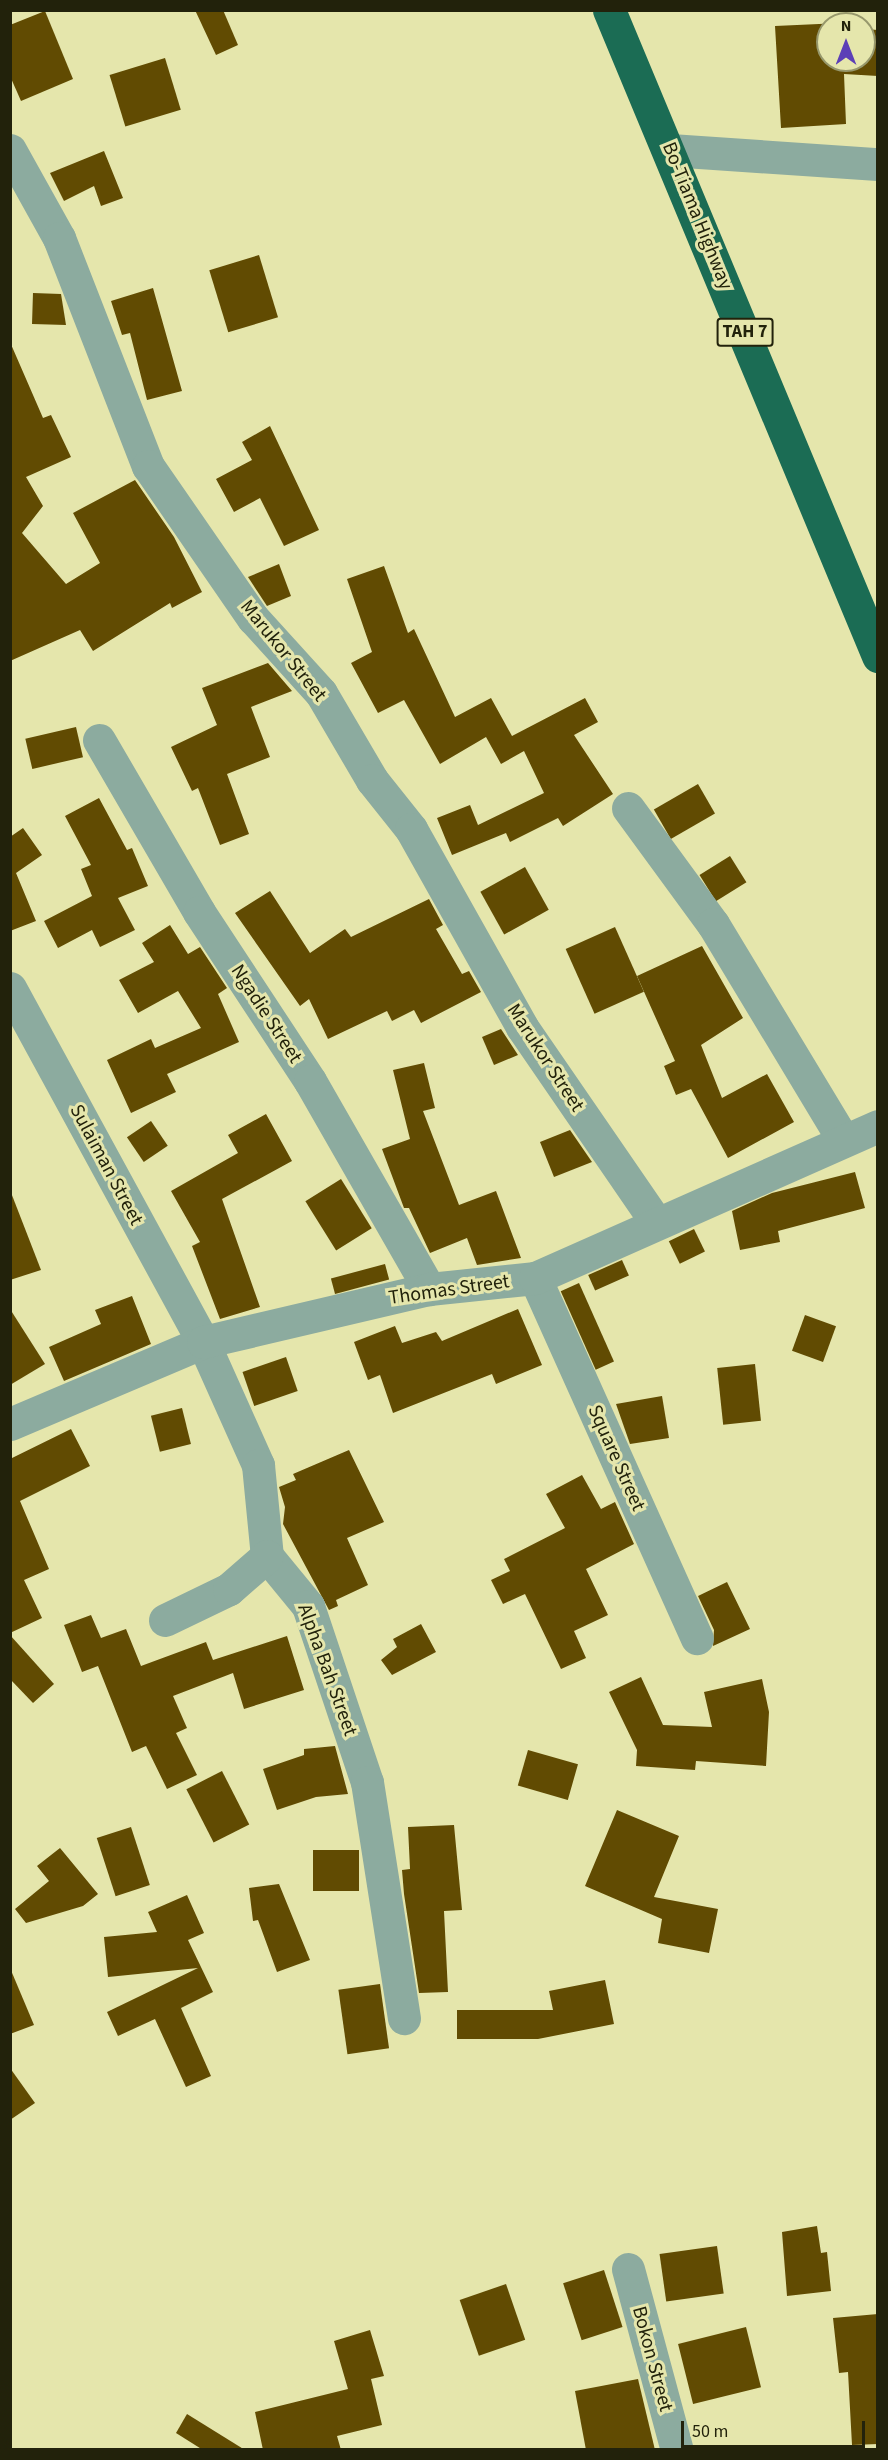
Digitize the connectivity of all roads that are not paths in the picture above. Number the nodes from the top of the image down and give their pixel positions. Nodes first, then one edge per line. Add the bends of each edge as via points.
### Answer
1 (609, 10) edge
2 (10, 150) edge
3 (670, 150) junction
4 (878, 164) edge
5 (878, 656) edge
6 (99, 740) dead end
7 (627, 808) dead end
8 (10, 988) edge
9 (878, 1126) edge
10 (844, 1141) junction
11 (656, 1222) junction
12 (535, 1278) junction
13 (429, 1289) junction
14 (203, 1342) junction
15 (10, 1424) edge
16 (267, 1556) junction
17 (165, 1620) dead end
18 (697, 1638) dead end
19 (404, 2018) dead end
20 (627, 2269) dead end
21 (676, 2450) edge

1 - 3 highway, Bo-Tiama Highway / TAH 7
2 - 11 street, Marukor Street via 59,238 148,466 253,618 321,693 372,780 411,830 522,1027
3 - 4 street
3 - 5 highway, Bo-Tiama Highway / TAH 7
6 - 13 street, Ngadie Street via 199,912 310,1081
7 - 10 street via 713,924
8 - 14 street, Sulaiman Street
9 - 10 street, Thomas Street
10 - 11 street, Thomas Street
11 - 12 street, Thomas Street
12 - 13 street, Thomas Street
12 - 18 street, Square Street
13 - 14 street, Thomas Street
14 - 15 street, Thomas Street
14 - 16 street via 258,1465
16 - 17 street via 229,1589
16 - 19 street, Alpha Bah Street via 308,1606 367,1782
20 - 21 street, Bokon Street

